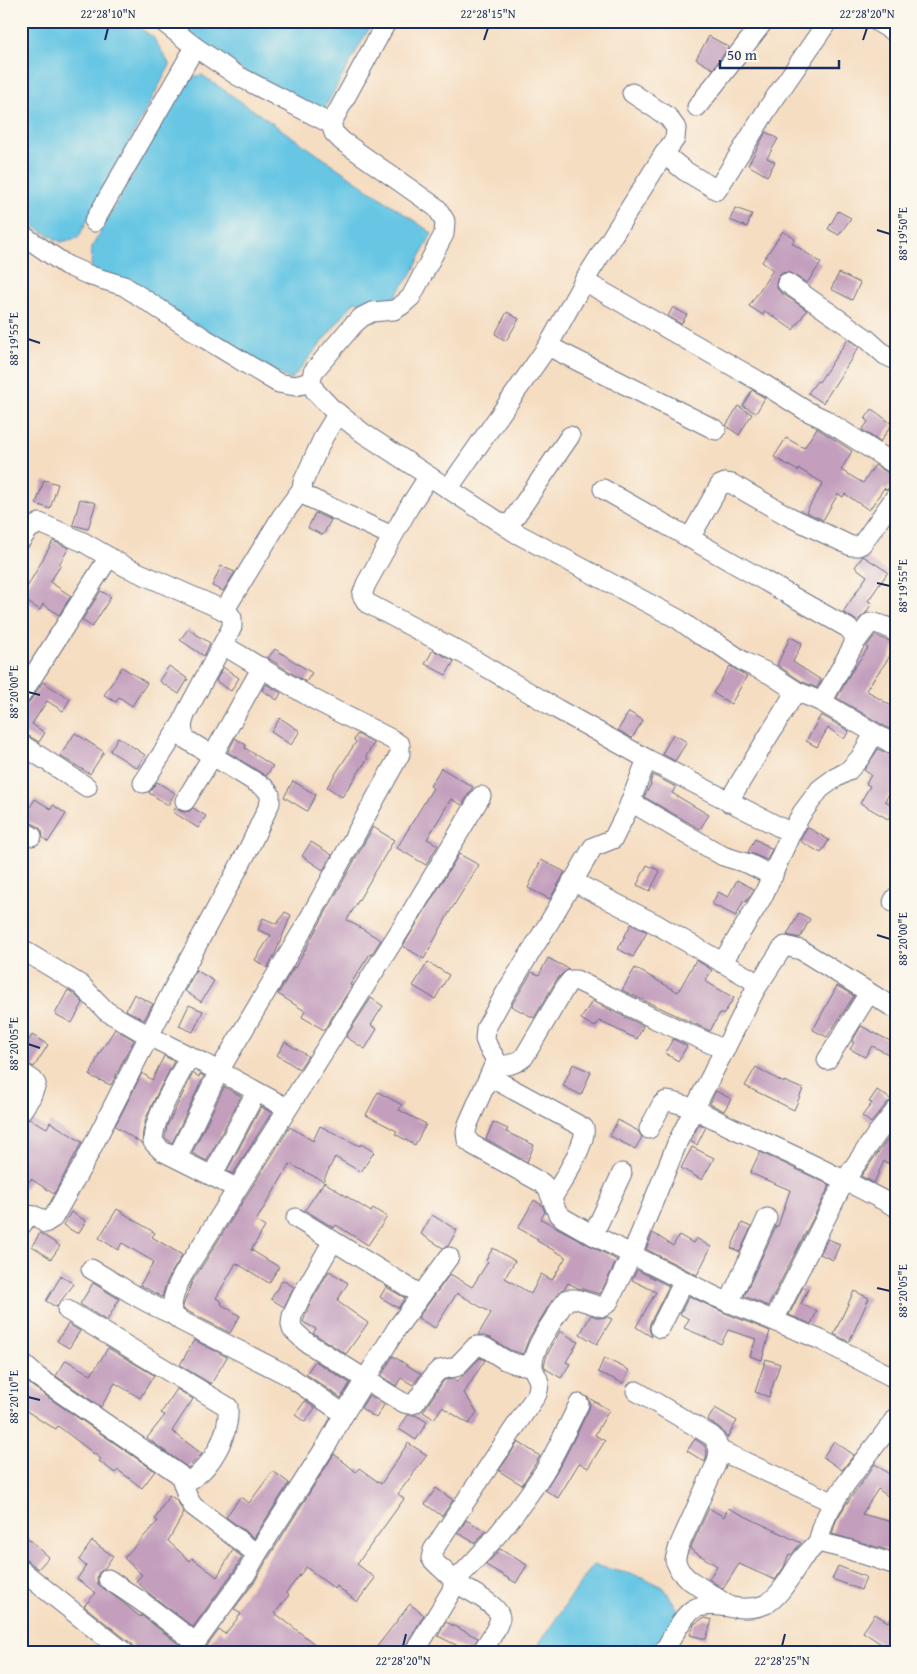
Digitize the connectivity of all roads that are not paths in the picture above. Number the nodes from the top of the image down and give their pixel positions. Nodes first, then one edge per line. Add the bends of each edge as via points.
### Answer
1 (162, 21) edge
2 (387, 21) edge
3 (764, 21) edge
4 (828, 21) edge
5 (876, 21) edge
6 (896, 33) edge
7 (195, 47) junction
8 (632, 93) dead end
9 (696, 107) dead end
10 (331, 124) junction
11 (664, 154) junction
12 (94, 222) dead end
13 (21, 234) edge
14 (584, 281) junction
15 (787, 283) dead end
16 (548, 346) junction
17 (896, 360) edge
18 (312, 382) junction
19 (338, 413) junction
20 (716, 430) dead end
21 (570, 436) dead end
22 (896, 465) edge
23 (429, 476) junction
24 (448, 488) junction
25 (302, 489) junction
26 (603, 489) dead end
27 (896, 496) edge
28 (508, 527) junction
29 (392, 536) junction
30 (690, 538) junction
31 (21, 540) edge
32 (109, 557) junction
33 (224, 611) junction
34 (896, 632) edge
35 (854, 644) junction
36 (223, 645) junction
37 (262, 667) junction
38 (796, 691) junction
39 (21, 695) edge
40 (822, 702) junction
41 (182, 723) junction
42 (874, 734) junction
43 (21, 744) edge
44 (896, 746) edge
45 (213, 755) junction
46 (647, 759) junction
47 (143, 784) dead end
48 (87, 786) dead end
49 (481, 796) dead end
50 (184, 801) dead end
51 (631, 802) junction
52 (728, 802) junction
53 (791, 832) junction
54 (773, 876) junction
55 (572, 881) junction
56 (21, 949) edge
57 (722, 963) junction
58 (755, 990) junction
59 (869, 993) junction
60 (894, 1008) dead end
61 (149, 1036) junction
62 (726, 1050) junction
63 (189, 1056) junction
64 (827, 1060) dead end
65 (219, 1071) junction
66 (492, 1071) junction
67 (21, 1072) edge
68 (256, 1092) junction
69 (286, 1108) junction
70 (694, 1109) junction
71 (21, 1112) edge
72 (893, 1118) edge
73 (649, 1129) dead end
74 (177, 1158) junction
75 (622, 1173) dead end
76 (212, 1176) junction
77 (845, 1180) junction
78 (236, 1188) junction
79 (552, 1198) junction
80 (896, 1206) edge
81 (296, 1218) dead end
82 (768, 1218) dead end
83 (21, 1226) edge
84 (593, 1235) junction
85 (333, 1241) junction
86 (632, 1254) junction
87 (449, 1257) dead end
88 (91, 1269) dead end
89 (684, 1282) junction
90 (420, 1296) junction
91 (729, 1303) junction
92 (67, 1310) dead end
93 (172, 1314) junction
94 (774, 1320) junction
95 (660, 1328) dead end
96 (21, 1362) edge
97 (532, 1366) junction
98 (366, 1379) junction
99 (896, 1379) edge
100 (636, 1391) dead end
101 (579, 1404) dead end
102 (344, 1414) junction
103 (896, 1417) edge
104 (719, 1450) junction
105 (184, 1484) junction
106 (834, 1502) junction
107 (818, 1542) junction
108 (257, 1554) junction
109 (896, 1565) edge
110 (21, 1570) edge
111 (108, 1579) dead end
112 (454, 1582) junction
113 (732, 1608) junction
114 (192, 1648) edge
115 (125, 1653) edge
116 (414, 1653) edge
117 (481, 1653) edge
118 (663, 1653) edge

1 - 7 street
2 - 10 street
3 - 9 street
4 - 11 street via 717,190
5 - 6 street
7 - 10 street via 238,76
7 - 12 street
8 - 11 street via 668,117 676,128 676,139
10 - 18 street via 342,141 437,208 445,221 444,234 411,297 394,310 372,312 362,317 313,372
11 - 14 street
13 - 18 street via 66,265 124,286 278,382 295,386
14 - 16 street
14 - 22 street via 757,380
15 - 17 street
16 - 20 street
16 - 24 street
18 - 19 street via 315,391
19 - 23 street
19 - 25 street via 324,436
21 - 28 street
23 - 24 street
23 - 29 street
24 - 28 street
25 - 29 street via 306,496
25 - 33 street
26 - 30 street
27 - 30 street via 862,544 851,546 725,483 720,485
28 - 38 street via 678,619
29 - 46 street via 364,589 362,595 367,603 462,653
30 - 35 street via 848,628 854,635
31 - 32 street via 29,529 40,523
32 - 33 street
32 - 39 street
33 - 36 street via 232,618 232,627
34 - 35 street via 884,625 870,623
35 - 40 street
36 - 37 street
36 - 41 street
37 - 45 street
37 - 65 street via 315,700 393,740 400,745 400,754 304,928
38 - 40 street
38 - 52 street
40 - 42 street
41 - 45 street via 182,734 187,740
41 - 47 street
42 - 44 street
42 - 53 street via 848,771 820,789
43 - 48 street
45 - 50 street
45 - 61 street via 265,788 270,794 270,803
46 - 51 street
46 - 52 street
49 - 69 street via 401,929
51 - 54 street via 723,856
51 - 55 street via 613,839 593,847
52 - 53 street
53 - 54 street
54 - 57 street
55 - 57 street via 656,924
55 - 66 street via 486,1028 485,1039 495,1058
56 - 61 street via 81,985 106,1011
57 - 58 street via 749,978 755,983
58 - 59 street via 781,950 790,946 802,950
58 - 62 street
59 - 60 street
59 - 64 street
61 - 63 street
61 - 83 street via 53,1218 45,1223 32,1214
62 - 66 street via 571,980 524,1057
62 - 70 street
63 - 65 street
63 - 74 street via 163,1107 153,1137 156,1146
65 - 68 street
65 - 74 street
66 - 79 street via 468,1124 467,1140 542,1183
66 - 79 street via 586,1132 578,1153
67 - 71 street via 36,1084 32,1097
68 - 69 street
68 - 76 street
69 - 78 street
70 - 73 street via 666,1101
70 - 77 street
70 - 86 street
72 - 77 street
74 - 76 street
75 - 84 street
76 - 78 street
77 - 80 street
77 - 94 street
78 - 93 street via 174,1291
79 - 84 street via 557,1212
81 - 85 street
82 - 91 street
84 - 86 street
85 - 90 street
85 - 98 street via 292,1316 292,1329 302,1339
86 - 89 street
86 - 97 street via 608,1303 602,1307 568,1299 541,1343
87 - 90 street
88 - 93 street via 156,1308
89 - 91 street
89 - 95 street
90 - 98 street
91 - 94 street
92 - 105 street via 228,1407 220,1446 194,1479
93 - 102 street via 289,1376
94 - 99 street
96 - 105 street via 180,1475
97 - 98 street via 516,1364 476,1346 456,1367 439,1370 416,1403 411,1405
97 - 112 street via 540,1384 537,1394 432,1550 431,1558
98 - 102 street
100 - 104 street via 712,1436 719,1444
101 - 112 street via 534,1486 486,1549
102 - 108 street
103 - 106 street
104 - 106 street
104 - 113 street via 675,1560 688,1579
105 - 108 street via 193,1506
106 - 107 street
107 - 109 street
107 - 113 street via 768,1602 759,1607
108 - 114 street
110 - 115 street
111 - 114 street via 142,1602
112 - 116 street
112 - 117 street via 499,1611 498,1622
113 - 118 street via 705,1606 693,1609 685,1616

